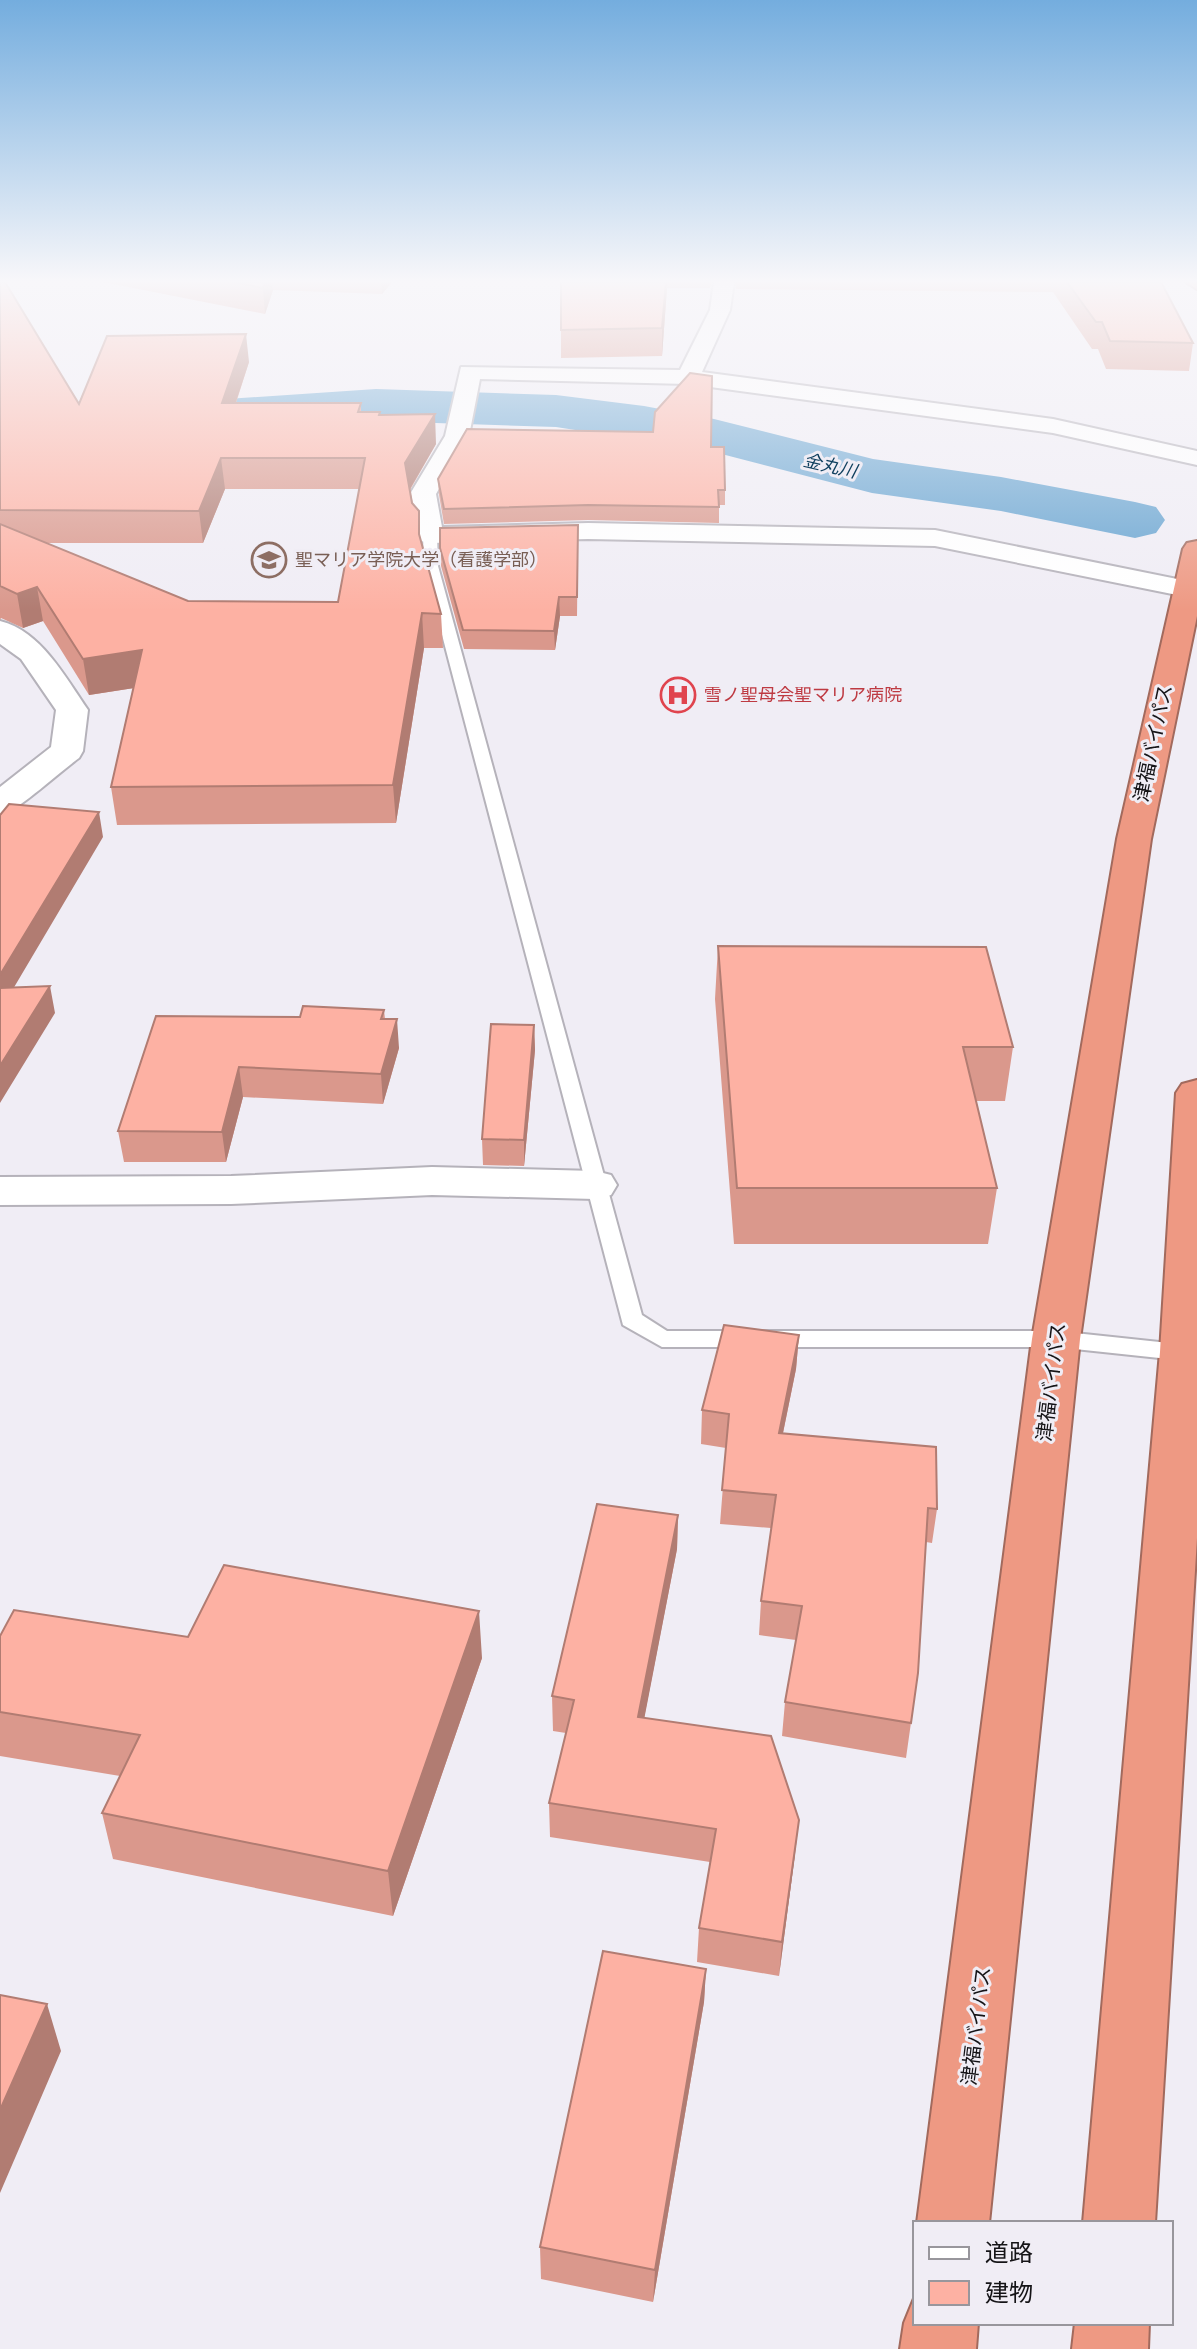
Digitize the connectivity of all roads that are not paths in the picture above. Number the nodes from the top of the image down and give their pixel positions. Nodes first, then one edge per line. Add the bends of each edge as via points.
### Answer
1 (467, 392) edge
2 (797, 392) edge
3 (1197, 458) edge
4 (430, 535) junction
5 (1194, 576) edge
6 (0, 630) edge
7 (0, 806) edge
8 (1197, 1093) edge
9 (595, 1185) junction
10 (0, 1191) edge
11 (1056, 1339) junction
12 (1190, 1353) edge
13 (953, 2221) edge
14 (1119, 2221) edge
15 (941, 2325) edge
16 (1112, 2325) edge
17 (938, 2349) edge
18 (1110, 2349) edge

1 - 4 street via 457,436 423,494
2 - 3 street via 1053,426
4 - 5 street via 588,531 935,538
4 - 9 lane via 431,566
5 - 11 highway, 津福バイパス via 1134,839
6 - 7 street via 32,653 72,710 67,751
8 - 12 highway
9 - 10 street via 432,1181 231,1190
9 - 11 lane via 631,1319 662,1339
11 - 12 lane
11 - 13 highway, 津福バイパス
12 - 14 highway
15 - 17 highway
16 - 18 highway

